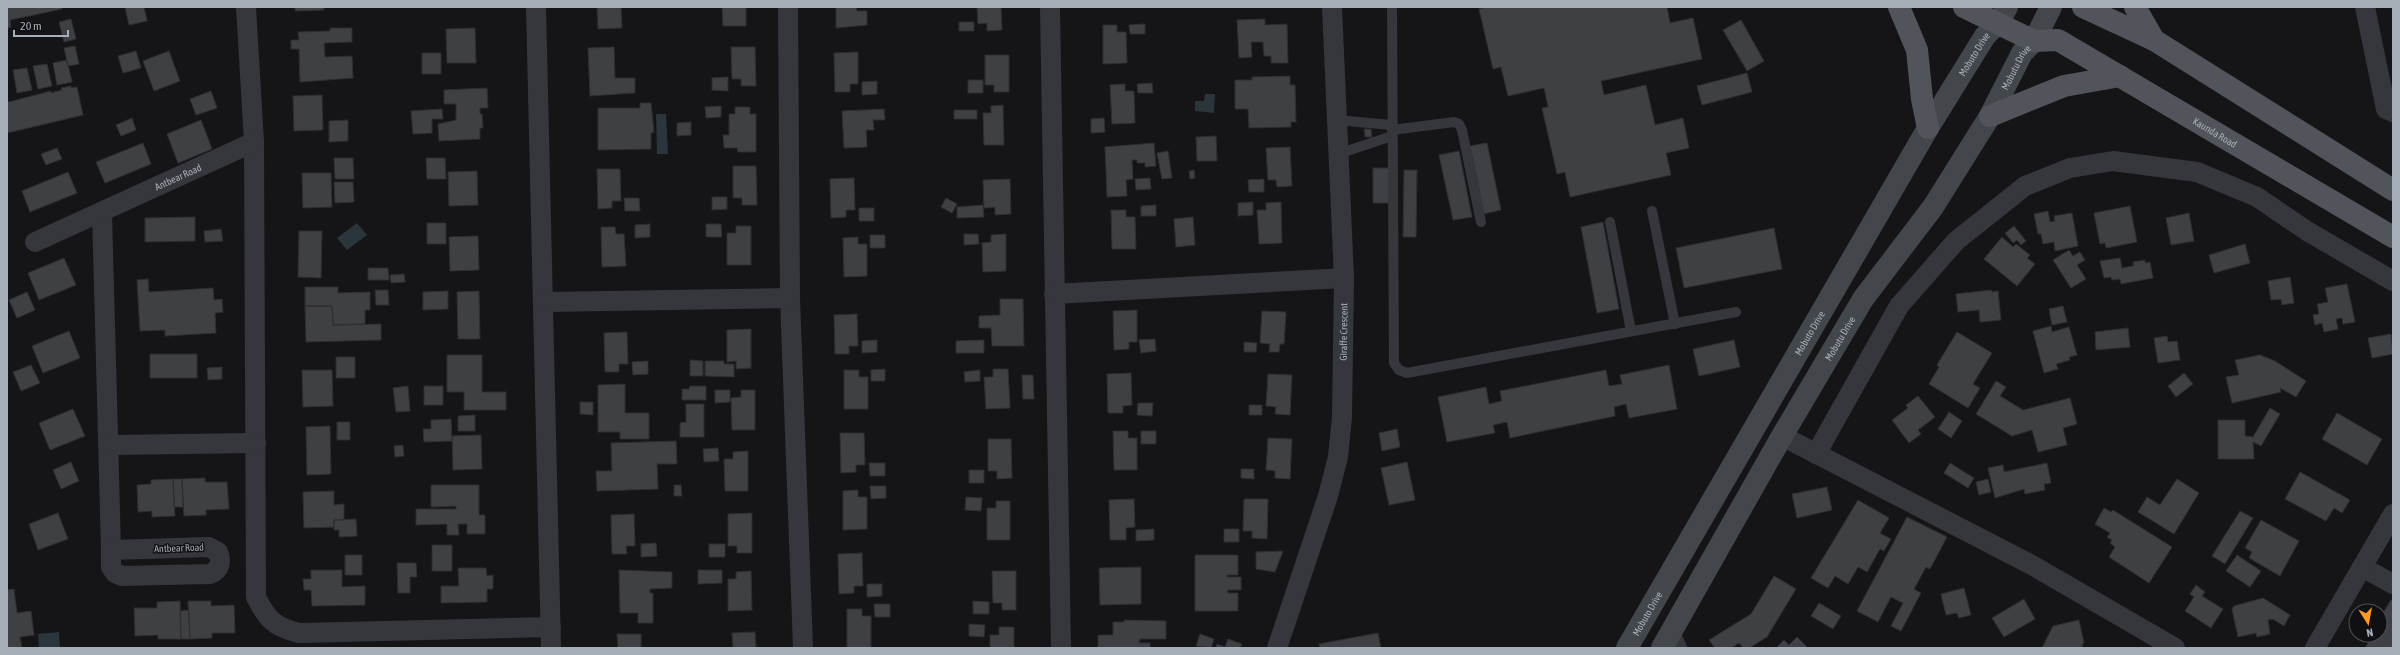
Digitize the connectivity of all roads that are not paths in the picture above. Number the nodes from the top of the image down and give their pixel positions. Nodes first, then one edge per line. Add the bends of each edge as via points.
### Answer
1 (246, 7) edge
2 (536, 7) edge
3 (788, 7) edge
4 (1050, 7) edge
5 (1332, 7) edge
6 (1392, 7) edge
7 (1899, 7) edge
8 (1964, 7) edge
9 (2051, 7) edge
10 (2083, 7) edge
11 (2135, 7) edge
12 (2365, 7) edge
13 (2002, 15) edge
14 (2154, 40) junction
15 (2034, 41) junction
16 (2120, 76) junction
17 (2393, 112) edge
18 (1990, 116) junction
19 (1337, 120) junction
20 (1928, 128) junction
21 (1392, 130) junction
22 (254, 142) junction
23 (1338, 154) junction
24 (2393, 190) edge
25 (1652, 211) dead end
26 (102, 212) junction
27 (1481, 222) dead end
28 (1610, 222) dead end
29 (2393, 236) edge
30 (35, 242) dead end
31 (1344, 278) junction
32 (2393, 281) edge
33 (1054, 294) junction
34 (790, 298) junction
35 (544, 302) junction
36 (1736, 312) dead end
37 (1675, 324) junction
38 (1632, 331) junction
39 (1782, 436) junction
40 (256, 443) junction
41 (109, 445) junction
42 (1816, 454) junction
43 (2393, 514) edge
44 (111, 550) junction
45 (2362, 567) junction
46 (2393, 584) edge
47 (551, 627) junction
48 (1670, 643) edge
49 (551, 648) edge
50 (803, 648) edge
51 (1061, 648) edge
52 (1277, 648) edge
53 (1627, 648) edge
54 (2175, 648) edge
55 (2315, 648) edge

1 - 22 street
2 - 35 street
3 - 34 street
4 - 33 street
5 - 19 street, Giraffe Crescent
6 - 21 lane
7 - 20 main road via 1917,50
8 - 13 main road
9 - 15 main road, Mobutu Drive
10 - 14 main road
11 - 14 main road
12 - 17 street via 2386,109
13 - 15 main road
13 - 20 main road, Mobuto Drive via 1985,36
14 - 24 main road
15 - 16 main road, Kaunda Road via 2058,40
15 - 18 main road, Mobutu Drive via 2022,53
16 - 18 main road via 2064,86
16 - 29 main road, Kaunda Road
18 - 39 main road, Mobutu Drive via 1933,207 1863,299
19 - 21 lane
19 - 23 street, Giraffe Crescent
20 - 53 main road, Mobuto Drive
21 - 23 lane
21 - 27 lane via 1454,122 1459,124
21 - 38 lane via 1394,363 1399,370 1407,373
22 - 26 street, Antbear Road
22 - 40 street
23 - 31 street, Giraffe Crescent
25 - 37 lane
26 - 30 street, Antbear Road
26 - 41 street
28 - 38 lane
31 - 33 street
31 - 52 street, Giraffe Crescent via 1342,417 1338,457 1328,496
32 - 42 street via 2307,231 2257,197 2197,172 2113,161 2070,168 2024,186 1956,241 1899,306
33 - 51 street
34 - 35 street
34 - 50 street
35 - 47 street
36 - 37 lane
37 - 38 lane
39 - 42 street
39 - 48 main road, Mobutu Drive
40 - 41 street
40 - 47 street via 256,597 271,622 284,630 299,633
41 - 44 street
42 - 54 street via 2030,564
43 - 45 street
44 - 44 street, Antbear Road via 209,547 218,552 220,564 218,570 210,574 122,576 113,570
45 - 46 street
45 - 55 street
47 - 49 street

